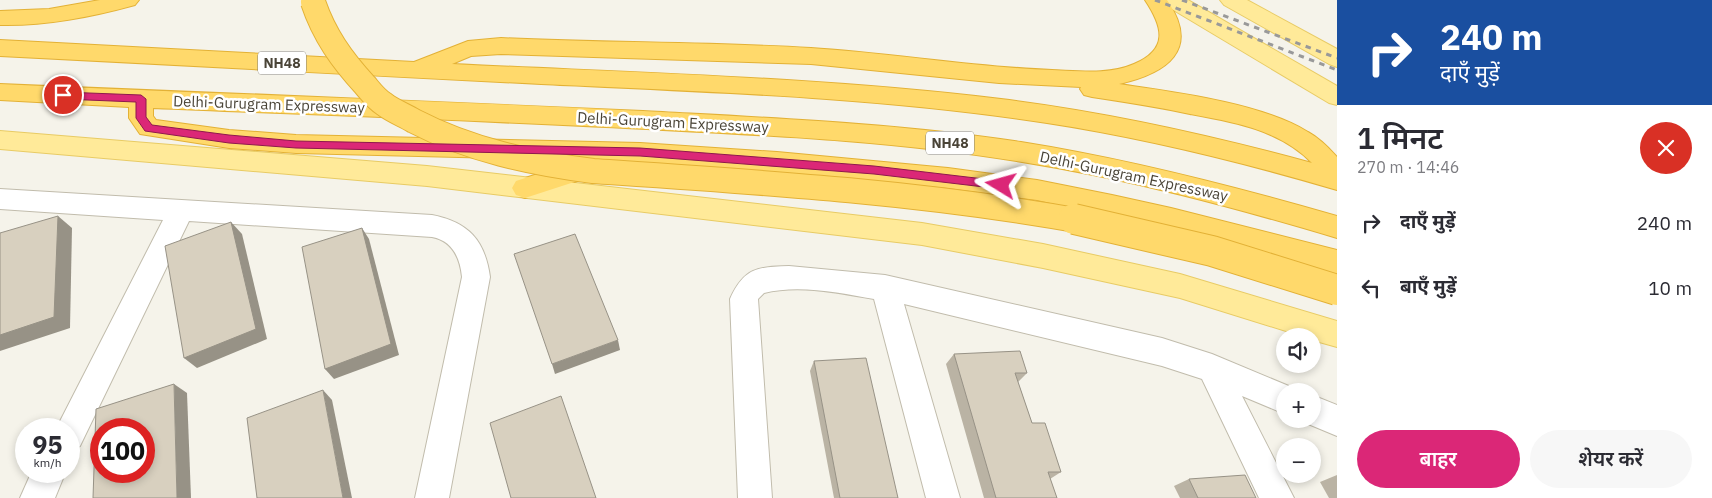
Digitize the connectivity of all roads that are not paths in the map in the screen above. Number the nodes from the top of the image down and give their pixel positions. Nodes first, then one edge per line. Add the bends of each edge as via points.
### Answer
1 (128, 0) edge
2 (1156, 0) edge
3 (1172, 0) edge
4 (1230, 0) edge
5 (314, 1) edge
6 (0, 18) edge
7 (0, 48) edge
8 (1334, 57) edge
9 (412, 70) junction
10 (1011, 78) junction
11 (0, 92) edge
12 (1337, 97) edge
13 (141, 99) junction
14 (0, 140) edge
15 (640, 152) junction
16 (1337, 173) edge
17 (1337, 180) edge
18 (525, 188) junction
19 (0, 199) edge
20 (182, 209) junction
21 (1337, 226) edge
22 (1337, 231) edge
23 (1247, 238) junction
24 (1337, 262) edge
25 (884, 287) junction
26 (1337, 290) edge
27 (1337, 334) edge
28 (1212, 368) junction
29 (1276, 395) edge
30 (1321, 414) edge
31 (78, 418) edge
32 (1337, 421) edge
33 (44, 483) edge
34 (37, 498) edge
35 (432, 498) edge
36 (754, 498) edge
37 (943, 498) edge
38 (1277, 498) edge

1 - 6 highway via 37,18
2 - 10 highway via 1169,23 1171,38 1168,52 1145,69 1104,78
3 - 12 main road
4 - 8 main road
5 - 26 highway, bridge via 319,22 340,58 380,101 452,140 510,157 550,167 908,195 998,207 1084,221 1185,244 1262,264
7 - 9 highway, NH48
9 - 10 highway via 468,49 501,46 825,57
9 - 17 highway, NH48 via 781,87 956,102 1138,131 1218,148
10 - 16 highway via 1117,92 1250,118 1296,136 1320,154
11 - 13 highway, Delhi-Gurugram Expressway / NH48
13 - 15 highway via 141,118 149,128 229,139 296,144
13 - 21 highway, Delhi-Gurugram Expressway / NH48 via 554,114 922,139 1091,164 1268,206
14 - 18 main road via 428,176
15 - 18 highway
15 - 23 highway via 874,170 1037,190
18 - 27 main road via 931,236 1043,256 1180,286
19 - 20 street
20 - 31 street
20 - 35 street via 432,226 449,230 472,254 476,277
22 - 23 highway via 1314,241
23 - 24 highway
25 - 28 street via 1162,352
25 - 36 street via 770,278 756,282 748,290 744,313
25 - 37 street
28 - 29 street
28 - 38 street
30 - 32 street
33 - 34 street

